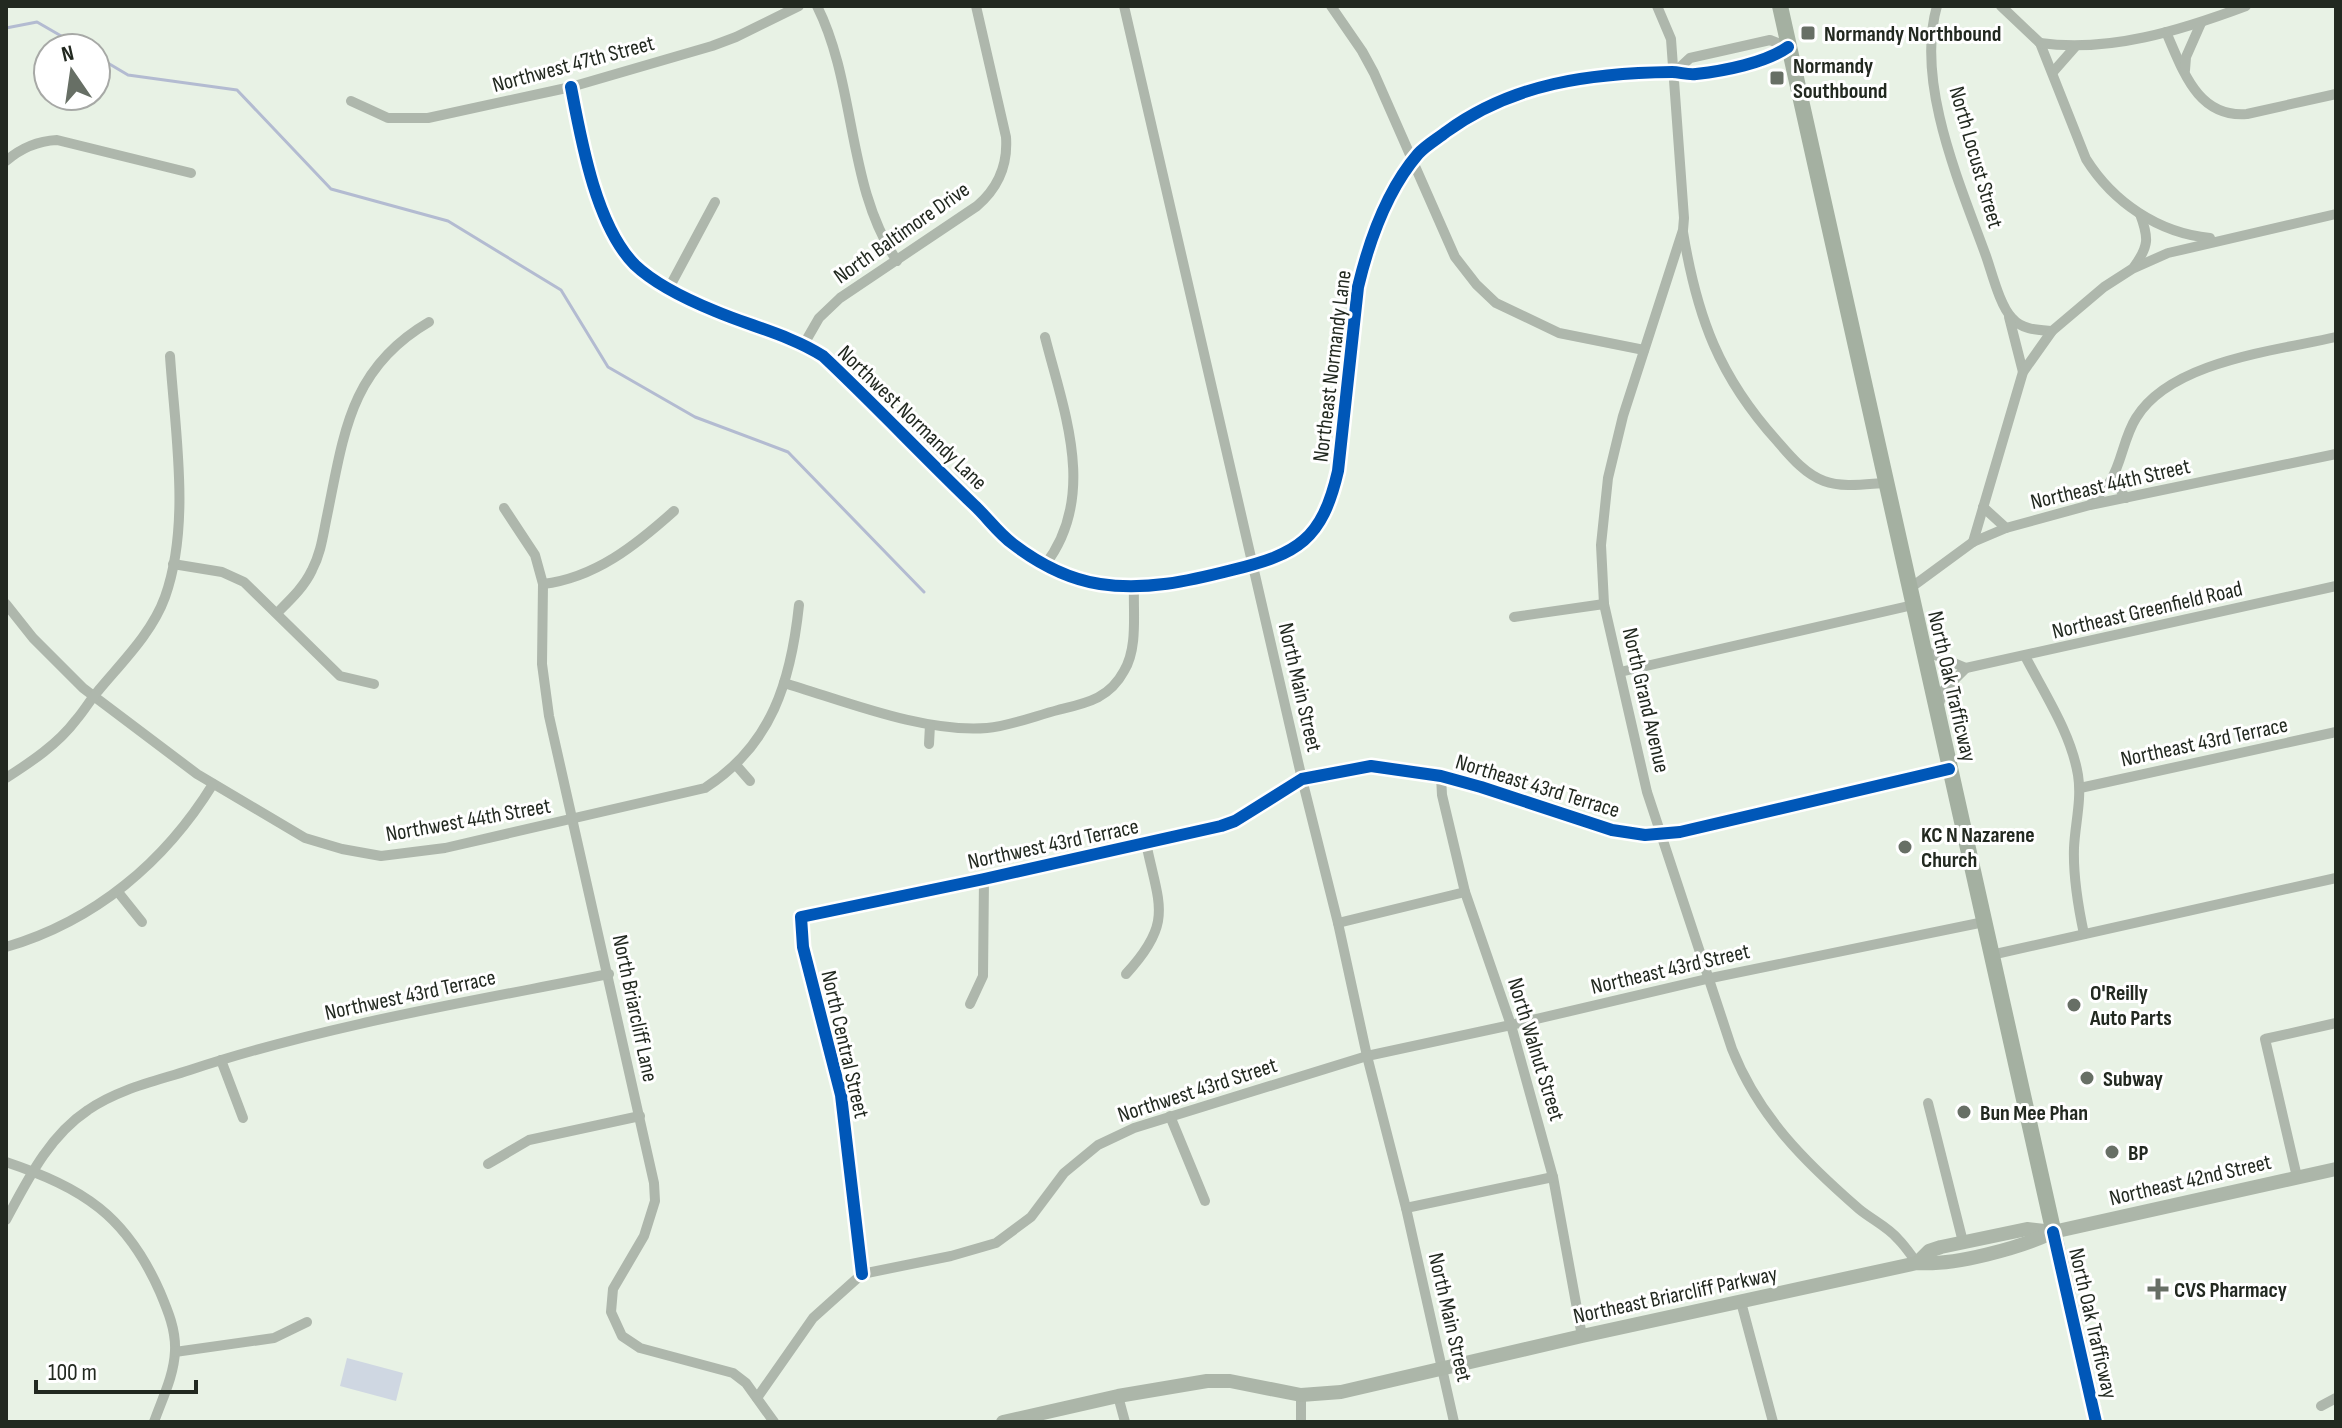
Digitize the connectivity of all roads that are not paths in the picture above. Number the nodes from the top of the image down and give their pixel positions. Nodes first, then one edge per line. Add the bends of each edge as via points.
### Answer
1 (799, 6) edge
2 (817, 6) edge
3 (976, 6) edge
4 (1124, 6) edge
5 (1331, 6) edge
6 (1657, 6) edge
7 (1780, 6) edge
8 (1937, 6) edge
9 (2001, 6) edge
10 (2246, 6) edge
11 (2201, 23) junction
12 (2166, 32) junction
13 (2040, 43) junction
14 (1788, 47) junction
15 (2075, 47) junction
16 (1675, 72) junction
17 (2053, 72) junction
18 (2184, 72) junction
19 (571, 87) junction
20 (2336, 94) edge
21 (351, 101) dead end
22 (1405, 148) junction
23 (1422, 150) junction
24 (6, 161) edge
25 (1412, 162) junction
26 (191, 173) dead end
27 (1401, 178) junction
28 (1420, 181) junction
29 (715, 202) dead end
30 (2140, 214) junction
31 (2336, 214) edge
32 (1683, 230) junction
33 (2220, 239) junction
34 (897, 261) junction
35 (1671, 267) junction
36 (1689, 268) junction
37 (2132, 269) junction
38 (669, 288) junction
39 (2008, 315) junction
40 (429, 322) dead end
41 (2052, 331) junction
42 (1045, 337) dead end
43 (2336, 337) edge
44 (804, 344) junction
45 (1644, 350) junction
46 (170, 356) dead end
47 (2023, 372) junction
48 (2336, 454) edge
49 (2112, 478) junction
50 (1885, 483) junction
51 (2126, 498) junction
52 (2090, 505) junction
53 (1983, 507) junction
54 (504, 508) dead end
55 (674, 511) dead end
56 (2006, 528) junction
57 (1973, 542) junction
58 (173, 564) junction
59 (1045, 565) junction
60 (1253, 565) junction
61 (543, 584) junction
62 (2336, 586) edge
63 (1134, 587) junction
64 (1911, 597) junction
65 (6, 604) edge
66 (1604, 604) junction
67 (799, 605) dead end
68 (277, 613) junction
69 (1514, 617) dead end
70 (1923, 650) junction
71 (2025, 656) junction
72 (1966, 668) junction
73 (1620, 672) junction
74 (784, 683) junction
75 (374, 684) dead end
76 (92, 697) junction
77 (1936, 711) junction
78 (930, 725) junction
79 (2336, 732) edge
80 (929, 744) dead end
81 (736, 765) junction
82 (1949, 769) junction
83 (1441, 776) junction
84 (6, 778) edge
85 (1302, 779) junction
86 (750, 781) dead end
87 (213, 784) junction
88 (2080, 788) junction
89 (574, 820) junction
90 (1660, 834) junction
91 (1146, 843) junction
92 (2336, 878) edge
93 (984, 879) junction
94 (118, 892) junction
95 (1465, 892) junction
96 (801, 917) joint
97 (142, 922) dead end
98 (1984, 922) junction
99 (1338, 923) junction
100 (2084, 934) junction
101 (6, 947) edge
102 (1991, 955) junction
103 (609, 974) junction
104 (1126, 974) dead end
105 (1711, 978) junction
106 (970, 1004) dead end
107 (2336, 1023) edge
108 (1511, 1025) junction
109 (1367, 1056) junction
110 (221, 1060) junction
111 (1928, 1103) dead end
112 (640, 1116) junction
113 (1170, 1116) junction
114 (243, 1118) dead end
115 (6, 1162) edge
116 (488, 1164) dead end
117 (2336, 1169) edge
118 (33, 1171) junction
119 (1553, 1177) junction
120 (2297, 1177) junction
121 (1205, 1201) dead end
122 (1406, 1208) junction
123 (6, 1220) edge
124 (2053, 1232) junction
125 (1963, 1242) junction
126 (1917, 1263) junction
127 (862, 1274) junction
128 (1741, 1302) junction
129 (307, 1322) dead end
130 (1582, 1336) junction
131 (175, 1352) junction
132 (1443, 1369) junction
133 (1301, 1395) junction
134 (1118, 1396) junction
135 (757, 1398) junction
136 (2336, 1398) edge
137 (2321, 1406) dead end
138 (154, 1422) edge
139 (774, 1422) edge
140 (1003, 1422) edge
141 (1125, 1422) edge
142 (1301, 1422) edge
143 (1454, 1422) edge
144 (1773, 1422) edge
145 (2096, 1422) edge

1 - 19 street, Northwest 47th Street via 736,37
2 - 34 street via 835,55 867,193
3 - 34 street, North Baltimore Drive via 1006,137 1004,168 983,201
4 - 60 street, North Main Street
5 - 22 street via 1374,73
6 - 16 street, North Grand Avenue via 1671,39
7 - 14 main road, North Oak Trafficway
8 - 39 street, North Locust Street via 1931,59 1939,111
9 - 13 street
10 - 11 street
11 - 12 street
11 - 18 street
12 - 15 street
12 - 18 street
13 - 15 street
13 - 17 street
14 - 16 street, Northeast Normandy Lane via 1773,58 1695,74
14 - 16 street, Northeast Normandy Lane via 1770,40 1690,58
14 - 50 main road, North Oak Trafficway
15 - 17 street
16 - 23 street, Northeast Normandy Lane via 1540,85 1464,119
16 - 32 street, North Grand Avenue
17 - 30 street via 2086,159
18 - 20 street via 2206,103 2233,114
19 - 21 street, Northwest 47th Street via 415,120 375,114
19 - 38 street, Northwest Normandy Lane via 605,221 636,265
22 - 23 street
22 - 25 street
23 - 25 street, Northeast Normandy Lane
24 - 26 street via 41,141 57,140
25 - 27 street, Northeast Normandy Lane
25 - 28 street
27 - 28 street
27 - 60 street, Northeast Normandy Lane via 1375,230 1358,287 1332,498 1319,525 1297,546
28 - 45 street via 1455,257 1496,303 1559,333
29 - 38 street
30 - 33 street via 2194,236
30 - 37 street via 2146,250
31 - 33 street
32 - 35 street, North Grand Avenue
32 - 36 street
33 - 37 street
34 - 44 street, North Baltimore Drive via 829,307
35 - 36 street
35 - 45 street, North Grand Avenue
36 - 50 street via 1720,362 1786,451 1827,483
37 - 41 street
38 - 44 street, Northwest Normandy Lane via 711,310
39 - 41 street via 2026,328
39 - 47 street, North Locust Street
40 - 68 street via 385,355 361,389 318,556 302,588
41 - 47 street
42 - 59 street via 1074,464 1074,495 1062,536
43 - 49 street via 2226,362 2169,385 2137,415
44 - 59 street, Northwest Normandy Lane via 862,393 1010,543
45 - 66 street, North Grand Avenue via 1604,496
46 - 58 street via 180,495
47 - 53 street
48 - 51 street, Northeast 44th Street
49 - 51 street
49 - 52 street
50 - 64 main road, North Oak Trafficway
51 - 52 street, Northeast 44th Street
52 - 56 street, Northeast 44th Street
53 - 56 street
53 - 57 street
54 - 61 street, North Briarcliff Lane via 535,555
55 - 61 street via 638,543 595,569
56 - 57 street, Northeast 44th Street
57 - 64 street, Northeast 44th Street
58 - 68 street via 229,575 257,592
58 - 76 street via 164,599 143,637
59 - 63 street, Northwest Normandy Lane via 1079,579
60 - 63 street, Northwest Normandy Lane
60 - 85 street, North Main Street
61 - 89 street, North Briarcliff Lane via 545,690
62 - 71 street, Northeast Greenfield Road
63 - 78 street via 1132,652 1123,674 1102,697 990,728
64 - 70 main road, North Oak Trafficway
64 - 73 street, Northeast 44th Street
65 - 76 street, Northwest 44th Street
66 - 69 street
66 - 73 street, North Grand Avenue
67 - 74 street, Northwest 44th Street
68 - 75 street via 340,676
70 - 72 street
70 - 77 main road, North Oak Trafficway
71 - 72 street, Northeast Greenfield Road
71 - 88 street via 2071,749
72 - 77 street via 1944,690
73 - 90 street, North Grand Avenue
74 - 78 street
74 - 81 street, Northwest 44th Street via 768,725
76 - 84 street via 57,740
76 - 87 street, Northwest 44th Street
77 - 82 main road, North Oak Trafficway
78 - 80 street
79 - 88 street, Northeast 43rd Terrace
81 - 86 street
81 - 89 street, Northwest 44th Street via 705,788
82 - 90 street, Northeast 43rd Terrace
82 - 98 main road, North Oak Trafficway
83 - 85 street, Northeast 43rd Terrace via 1371,766
83 - 90 street, Northeast 43rd Terrace via 1612,830
83 - 95 street, North Walnut Street
85 - 91 street, Northwest 43rd Terrace via 1235,821
85 - 99 street, North Main Street
87 - 89 street, Northwest 44th Street via 305,838 381,856
87 - 94 street via 168,847
88 - 100 street via 2074,864
89 - 103 street, North Briarcliff Lane
90 - 105 street, North Grand Avenue
91 - 93 street, Northwest 43rd Terrace
91 - 104 street via 1160,917 1155,938
92 - 100 street
93 - 96 street, Northwest 43rd Terrace
93 - 106 street via 983,976
94 - 97 street
94 - 101 street via 72,921
95 - 99 street
95 - 108 street, North Walnut Street
96 - 127 street, North Central Street via 803,947 841,1095
98 - 102 main road, North Oak Trafficway
98 - 105 street, Northeast 43rd Street
99 - 109 street, North Main Street
100 - 102 street
102 - 124 main road, North Oak Trafficway
103 - 110 street, Northwest 43rd Terrace via 334,1029
103 - 112 street, North Briarcliff Lane
105 - 108 street, Northeast 43rd Street
105 - 126 street, North Grand Avenue via 1736,1060 1780,1134 1813,1169 1897,1237
107 - 120 street via 2265,1039
108 - 109 street, Northeast 43rd Street
108 - 119 street, North Walnut Street
109 - 113 street, Northwest 43rd Street
109 - 122 street, North Main Street
110 - 114 street
110 - 118 street, Northwest 43rd Terrace via 119,1093 88,1110 61,1132
111 - 125 street
112 - 116 street via 529,1140
112 - 135 street, North Briarcliff Lane via 655,1201 644,1236 613,1289 611,1312 622,1336 640,1348 733,1373
113 - 121 street
113 - 127 street, Northwest 43rd Street via 1098,1145 1064,1173 1031,1217 996,1243
115 - 118 street
117 - 120 main road, Northeast 42nd Street
118 - 123 street, Northwest 43rd Terrace
118 - 131 street via 80,1193 128,1236 169,1312
119 - 122 street
119 - 130 street, North Walnut Street
120 - 124 main road, Northeast 42nd Street
122 - 132 street, North Main Street
124 - 125 main road, Northeast Briarcliff Parkway via 2027,1229
124 - 126 main road, Northeast Briarcliff Parkway via 2031,1243 1934,1265
124 - 145 main road, North Oak Trafficway
125 - 126 main road, Northeast Briarcliff Parkway via 1929,1251
126 - 128 main road, Northeast Briarcliff Parkway
127 - 135 street via 813,1318
128 - 130 main road, Northeast Briarcliff Parkway
128 - 144 street
129 - 131 street via 274,1338
130 - 132 main road, Northeast Briarcliff Parkway
131 - 138 street
132 - 133 main road, Northeast Briarcliff Parkway via 1341,1392
132 - 143 street, North Main Street
133 - 134 main road, Northeast Briarcliff Parkway via 1207,1381
133 - 142 street
134 - 140 main road, Northeast Briarcliff Parkway
134 - 141 street
135 - 139 street, North Briarcliff Lane
136 - 137 street

